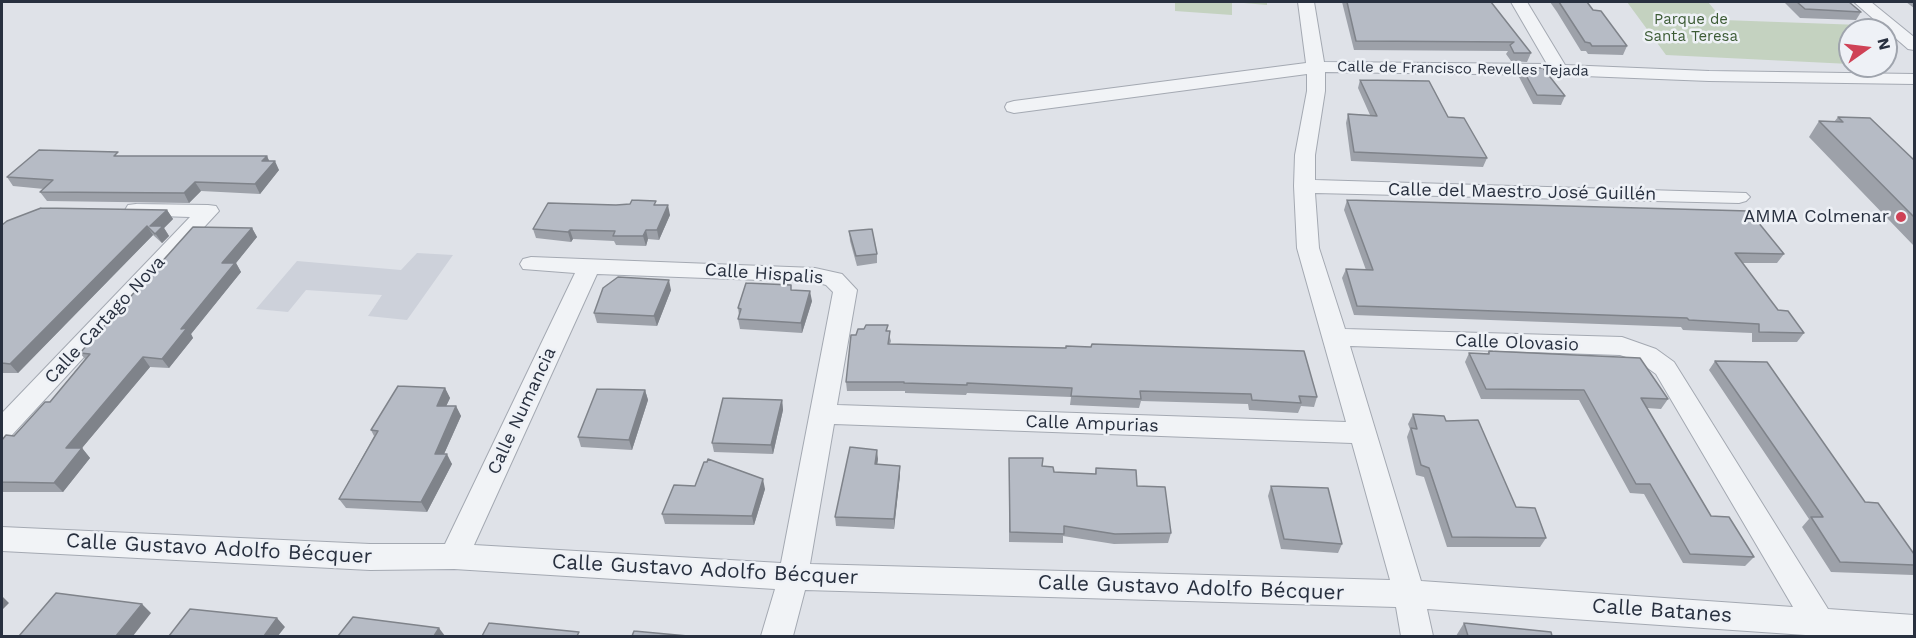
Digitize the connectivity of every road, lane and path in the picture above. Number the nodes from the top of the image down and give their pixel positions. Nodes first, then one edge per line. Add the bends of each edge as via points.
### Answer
1 (1306, 2) edge
2 (1519, 2) edge
3 (1862, 2) edge
4 (1914, 45) edge
5 (1914, 56) edge
6 (1316, 67) junction
7 (1559, 70) junction
8 (1914, 77) edge
9 (1014, 107) dead end
10 (1304, 186) junction
11 (1739, 197) dead end
12 (117, 210) edge
13 (531, 264) dead end
14 (590, 265) junction
15 (1335, 337) junction
16 (2, 400) edge
17 (28, 402) junction
18 (822, 414) junction
19 (2, 429) edge
20 (1362, 433) junction
21 (2, 539) edge
22 (454, 556) junction
23 (793, 576) junction
24 (1409, 594) junction
25 (1818, 621) junction
26 (1914, 629) edge
27 (777, 636) edge
28 (1417, 636) edge

1 - 6 street
2 - 7 street
3 - 4 street
5 - 8 street via 1905,62
6 - 7 street, Calle de Francisco Revelles Tejada
6 - 9 street, Calle de Francisco Revelles Tejada
6 - 10 street
7 - 8 street, Calle de Francisco Revelles Tejada via 1709,76
10 - 11 street, Calle del Maestro José Guillén
10 - 15 street via 1308,248
12 - 17 street, Calle Cartago Nova via 208,211
13 - 14 street, Calle Hispalis
14 - 18 street, Calle Hispalis via 834,279 845,290
14 - 22 street, Calle Numancia
15 - 20 street
15 - 25 street, Calle Olovasio via 1622,346 1647,355 1665,368
16 - 17 street
17 - 19 street, Calle Cartago Nova
18 - 20 street, Calle Ampurias
18 - 23 street, Calle Hispalis
20 - 24 street
21 - 22 street, Calle Gustavo Adolfo Bécquer via 370,557
22 - 23 street, Calle Gustavo Adolfo Bécquer
23 - 24 street, Calle Gustavo Adolfo Bécquer
23 - 27 street, Calle Hispalis
24 - 25 street, Calle Batanes
24 - 28 street
25 - 26 street, Calle Batanes

